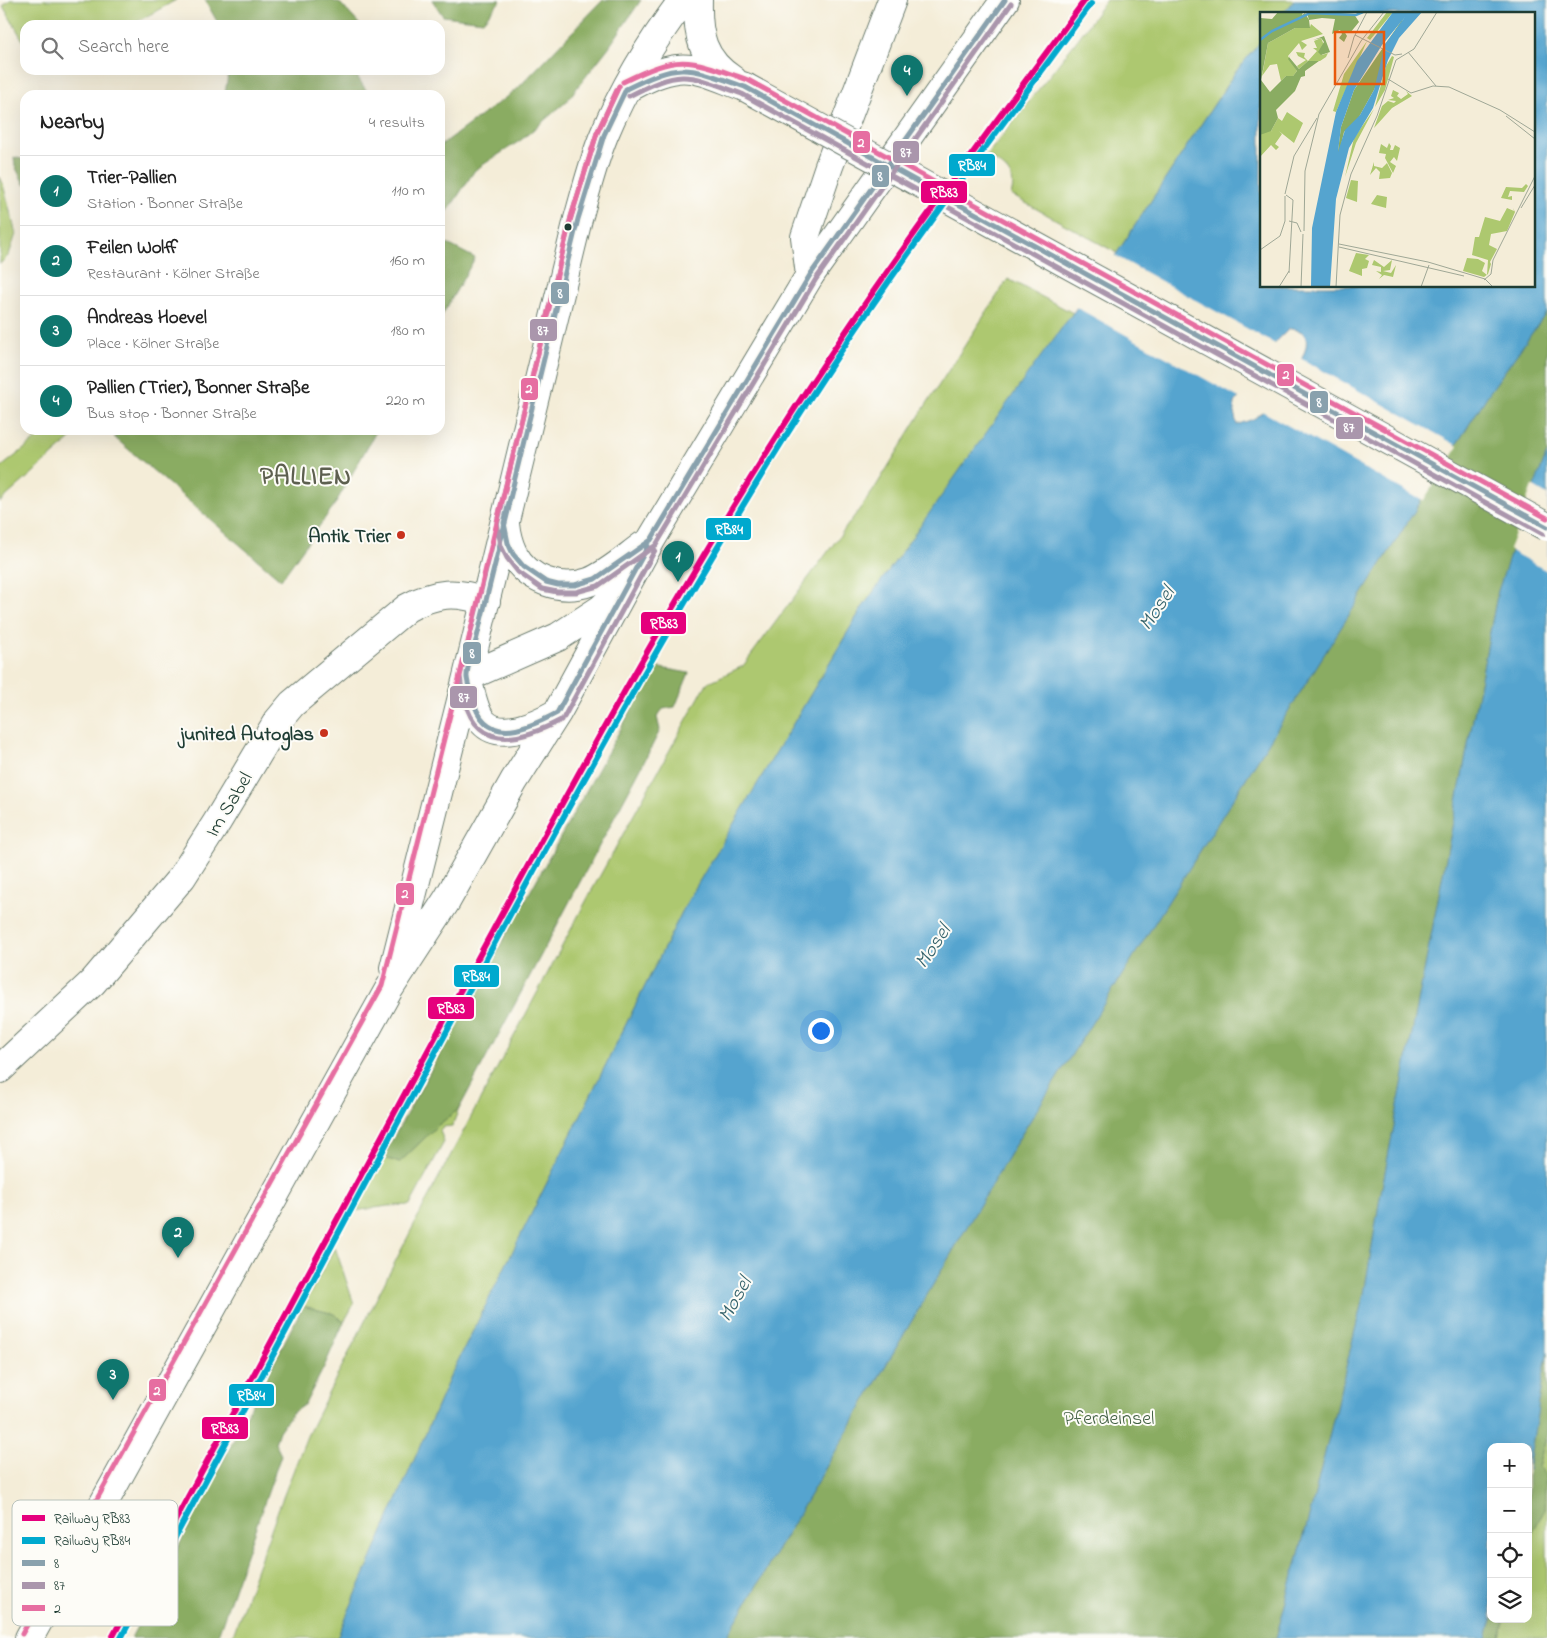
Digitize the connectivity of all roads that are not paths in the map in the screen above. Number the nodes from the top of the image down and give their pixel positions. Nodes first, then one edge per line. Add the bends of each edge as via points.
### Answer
1 (683, 0) edge
2 (698, 0) edge
3 (892, 0) edge
4 (1005, 0) edge
5 (745, 87) junction
6 (626, 89) junction
7 (810, 275) junction
8 (504, 523) junction
9 (1547, 527) edge
10 (651, 540) junction
11 (625, 585) junction
12 (486, 601) junction
13 (468, 677) junction
14 (557, 713) junction
15 (389, 989) junction
16 (0, 1069) edge
17 (106, 1500) edge
18 (36, 1626) edge
19 (29, 1638) edge

1 - 6 main road via 660,30
2 - 5 main road via 699,31 706,53 716,67
3 - 7 main road via 828,166 805,237
4 - 7 main road
5 - 6 main road via 704,73 680,69 657,74
5 - 9 main road, bridge
6 - 8 main road via 604,135 578,219
7 - 10 main road
8 - 10 main road via 513,554 524,567 546,582 558,585 575,585 595,579
8 - 12 main road
10 - 11 main road
11 - 13 main road via 601,609 558,637
11 - 14 main road
12 - 13 main road
12 - 16 main road, Im Sabel via 472,596 445,594 428,597 407,608 292,704 277,722 182,877 93,982
13 - 14 main road via 479,715 485,724 504,730 525,728
13 - 15 main road
14 - 15 main road via 514,781 447,900
15 - 17 main road
18 - 19 main road

